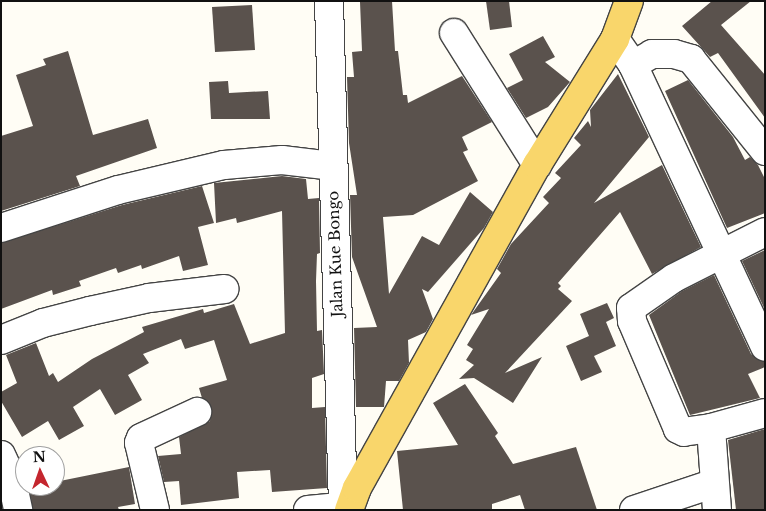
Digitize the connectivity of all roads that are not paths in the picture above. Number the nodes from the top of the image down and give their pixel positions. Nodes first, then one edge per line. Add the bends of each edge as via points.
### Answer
1 (329, 1) edge
2 (629, 1) edge
3 (454, 32) dead end
4 (615, 39) junction
5 (633, 65) junction
6 (765, 151) edge
7 (537, 165) junction
8 (332, 166) junction
9 (1, 228) edge
10 (765, 232) edge
11 (723, 253) junction
12 (224, 288) dead end
13 (1, 340) edge
14 (765, 347) edge
15 (196, 412) dead end
16 (765, 413) edge
17 (711, 428) junction
18 (1, 455) edge
19 (714, 497) edge
20 (347, 507) edge
21 (18, 510) edge
22 (155, 510) edge
23 (308, 510) edge
24 (634, 510) edge

1 - 8 street, Jalan Kue Bongo
2 - 4 main road
3 - 7 street
4 - 5 street
4 - 7 main road
5 - 6 street via 652,54 674,54 691,59
5 - 11 street
7 - 20 main road
8 - 9 street via 282,160 224,165 118,190
8 - 20 street, Jalan Kue Bongo
10 - 11 street
11 - 14 street
11 - 17 street via 674,278 631,308 632,321 678,429 684,432
12 - 13 street via 149,298 90,311
15 - 22 street via 141,438 142,457
16 - 17 street
17 - 19 street
18 - 21 street via 11,476
19 - 24 street
20 - 23 street

